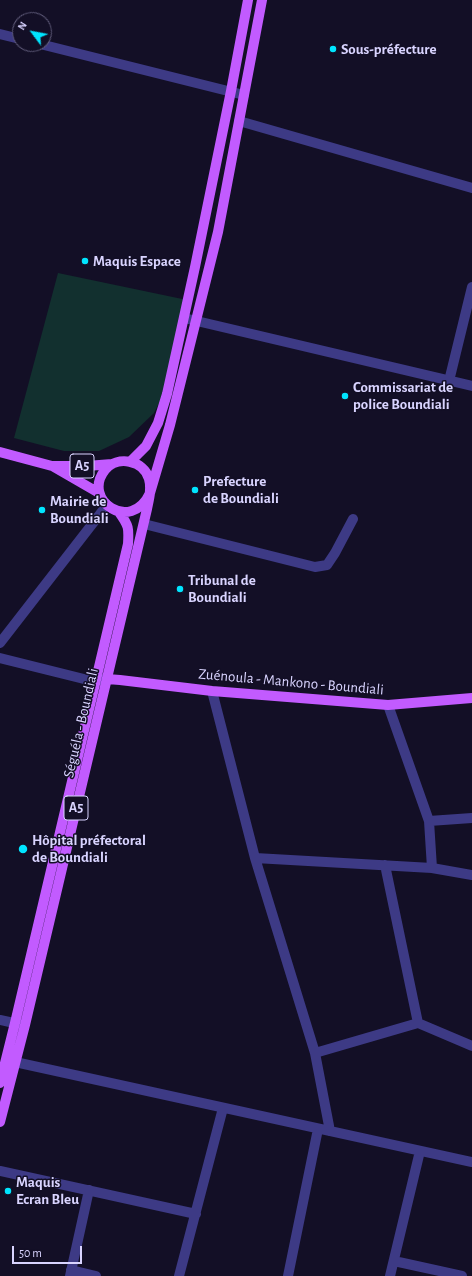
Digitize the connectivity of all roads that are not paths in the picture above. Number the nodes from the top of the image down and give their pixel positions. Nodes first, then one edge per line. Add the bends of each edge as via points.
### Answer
1 (248, 0) edge
2 (262, 0) edge
3 (0, 34) edge
4 (12, 37) edge
5 (52, 47) edge
6 (231, 91) junction
7 (244, 95) junction
8 (239, 121) junction
9 (472, 188) edge
10 (472, 288) edge
11 (184, 318) junction
12 (196, 321) junction
13 (449, 381) junction
14 (472, 386) edge
15 (0, 452) edge
16 (130, 461) junction
17 (112, 464) junction
18 (52, 466) junction
19 (100, 493) junction
20 (150, 493) junction
21 (107, 505) junction
22 (119, 512) junction
23 (353, 519) dead end
24 (144, 524) junction
25 (0, 643) edge
26 (0, 658) edge
27 (102, 680) junction
28 (212, 691) junction
29 (472, 698) edge
30 (388, 705) junction
31 (472, 818) edge
32 (429, 821) junction
33 (255, 858) junction
34 (384, 865) junction
35 (432, 868) junction
36 (472, 875) edge
37 (0, 1020) edge
38 (418, 1023) junction
39 (20, 1024) junction
40 (472, 1046) edge
41 (315, 1053) junction
42 (15, 1062) junction
43 (0, 1083) edge
44 (3, 1097) edge
45 (223, 1108) junction
46 (0, 1122) edge
47 (318, 1129) junction
48 (330, 1131) junction
49 (420, 1151) junction
50 (472, 1162) edge
51 (0, 1171) edge
52 (89, 1190) junction
53 (196, 1214) junction
54 (394, 1261) junction
55 (71, 1273) edge
56 (96, 1276) edge
57 (179, 1276) edge
58 (288, 1276) edge
59 (390, 1276) edge
60 (462, 1276) edge

1 - 6 main road
2 - 7 main road
3 - 4 street
5 - 6 street
6 - 7 street
6 - 11 main road
7 - 8 main road
8 - 9 street
8 - 12 main road via 218,232
10 - 13 street
11 - 12 street
11 - 16 main road via 158,423 146,446
12 - 13 street
12 - 20 main road
13 - 14 street
15 - 18 main road, A5
16 - 17 main road
16 - 20 main road, Séguéla - Boundiali via 138,464 146,473
17 - 18 main road, A5
17 - 19 main road via 101,476
18 - 19 main road, A5
19 - 21 main road
20 - 22 main road via 135,510
20 - 24 main road, Séguéla - Boundiali / A5
21 - 22 main road
21 - 25 street
22 - 27 main road, Séguéla - Boundiali / A5 via 129,530 128,544
23 - 24 street via 327,565 315,567
24 - 27 main road, Séguéla - Boundiali / A5
26 - 27 street via 92,681
27 - 28 main road, Zuénoula - Mankono - Boundiali
27 - 39 main road, Séguéla - Boundiali / A5
28 - 30 main road, Zuénoula - Mankono - Boundiali
28 - 33 street
29 - 30 main road, Zuénoula - Mankono - Boundiali
30 - 32 street
31 - 32 street
32 - 35 street
33 - 34 street
33 - 41 street
34 - 35 street
34 - 38 street
35 - 36 street
37 - 39 street
38 - 40 street
38 - 41 street
39 - 42 main road, Séguéla - Boundiali / A5
39 - 43 main road, Séguéla - Boundiali / A5
41 - 48 street
42 - 44 main road, Séguéla - Boundiali / A5
42 - 45 street
44 - 46 main road, Séguéla - Boundiali / A5
45 - 47 street
45 - 53 street
47 - 48 street
47 - 58 street
48 - 49 street
49 - 50 street
49 - 54 street
51 - 52 street
52 - 53 street
52 - 55 street
53 - 57 street
54 - 59 street
54 - 60 street
55 - 56 street

